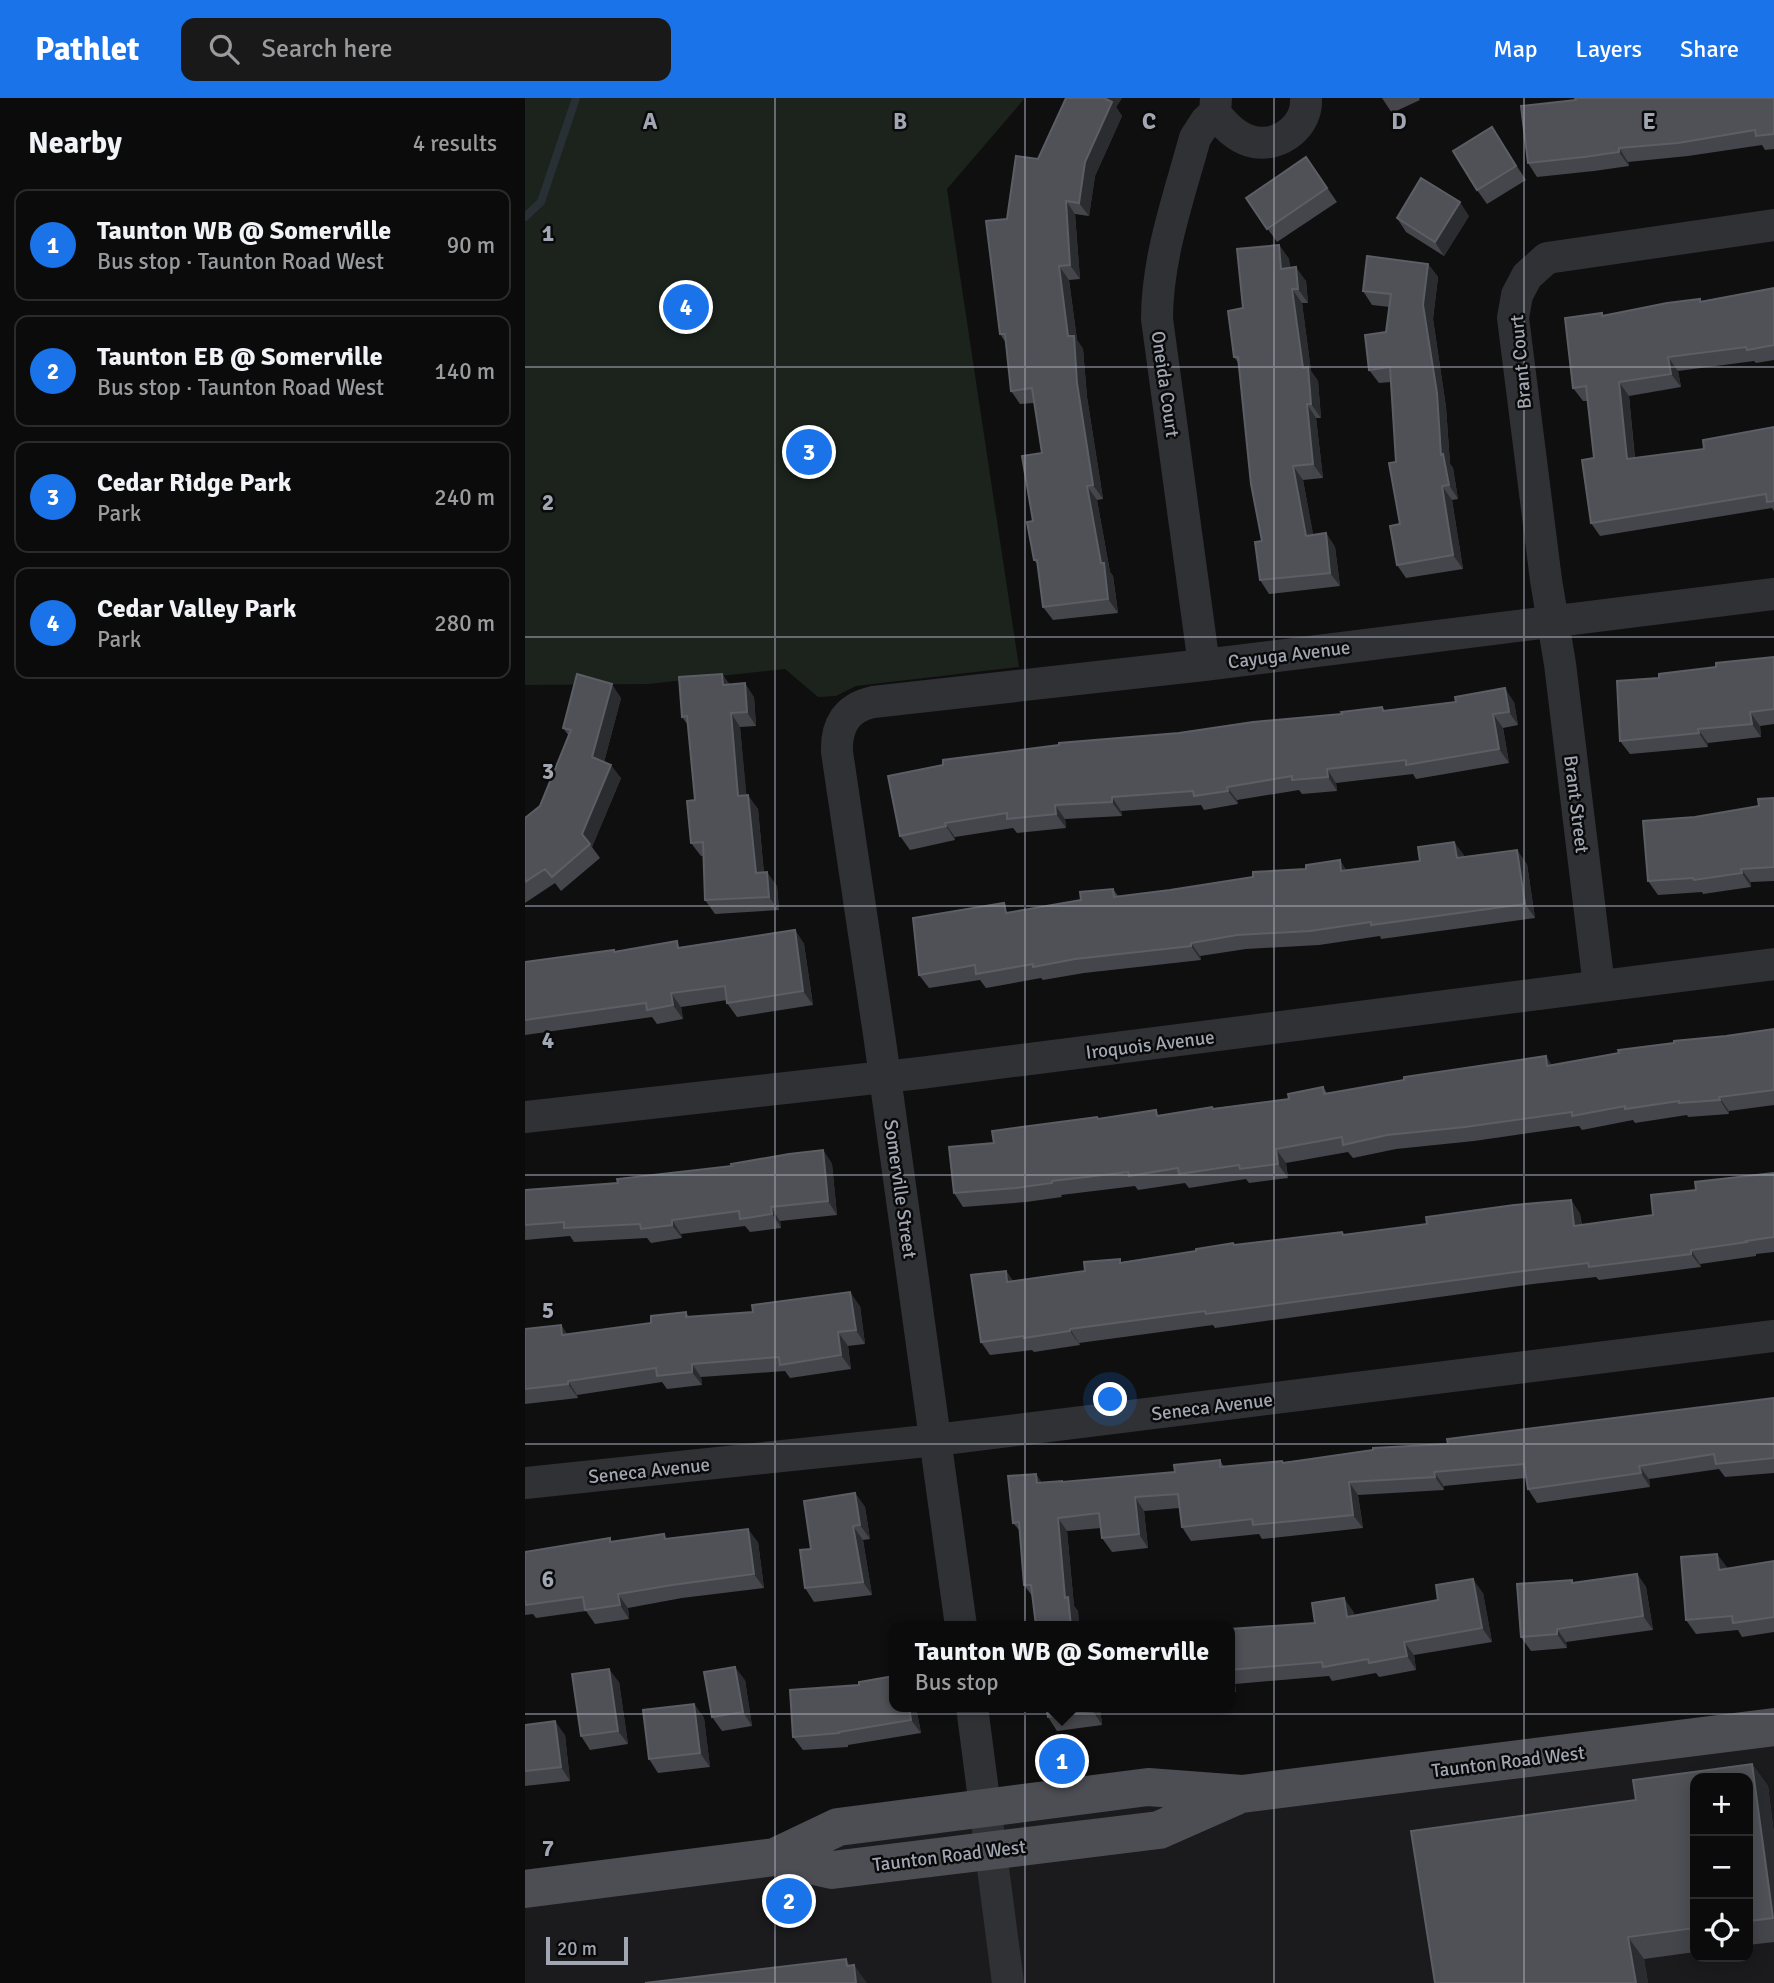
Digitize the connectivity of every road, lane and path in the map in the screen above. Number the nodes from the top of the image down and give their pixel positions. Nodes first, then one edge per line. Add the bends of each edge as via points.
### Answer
1 (1306, 98) edge
2 (1215, 106) edge
3 (1774, 225) edge
4 (1774, 594) edge
5 (1553, 622) junction
6 (1204, 665) junction
7 (837, 752) joint
8 (1774, 964) edge
9 (1599, 986) junction
10 (885, 1077) junction
11 (525, 1117) edge
12 (1774, 1336) edge
13 (936, 1440) junction
14 (525, 1483) edge
15 (960, 1621) edge
16 (973, 1712) edge
17 (1774, 1727) edge
18 (1241, 1794) junction
19 (985, 1808) junction
20 (990, 1850) junction
21 (775, 1857) junction
22 (525, 1889) edge
23 (1008, 1983) edge

1 - 2 street, Oneida Court via 1303,117 1294,130 1269,142 1241,138
2 - 6 street, Oneida Court via 1195,138 1157,297
3 - 5 street, Brant Court via 1547,258 1527,276 1513,318
4 - 5 street, Cayuga Avenue
5 - 6 street, Cayuga Avenue
5 - 9 street, Brant Street
6 - 7 street, Cayuga Avenue via 868,703 845,716 836,739
7 - 10 street, Somerville Street
8 - 9 street, Iroquois Avenue
9 - 10 street, Iroquois Avenue
10 - 11 street, Iroquois Avenue
10 - 13 street, Somerville Street
12 - 13 street, Seneca Avenue
13 - 14 street, Seneca Avenue
13 - 15 street, Somerville Street
16 - 19 street
17 - 18 main road, Taunton Road West
18 - 19 main road, Taunton Road West via 1148,1787
18 - 20 main road, Taunton Road West via 1159,1830
19 - 20 street
19 - 21 main road, Taunton Road West via 838,1827
20 - 21 main road, Taunton Road West via 832,1870
20 - 23 street
21 - 22 main road, Taunton Road West

